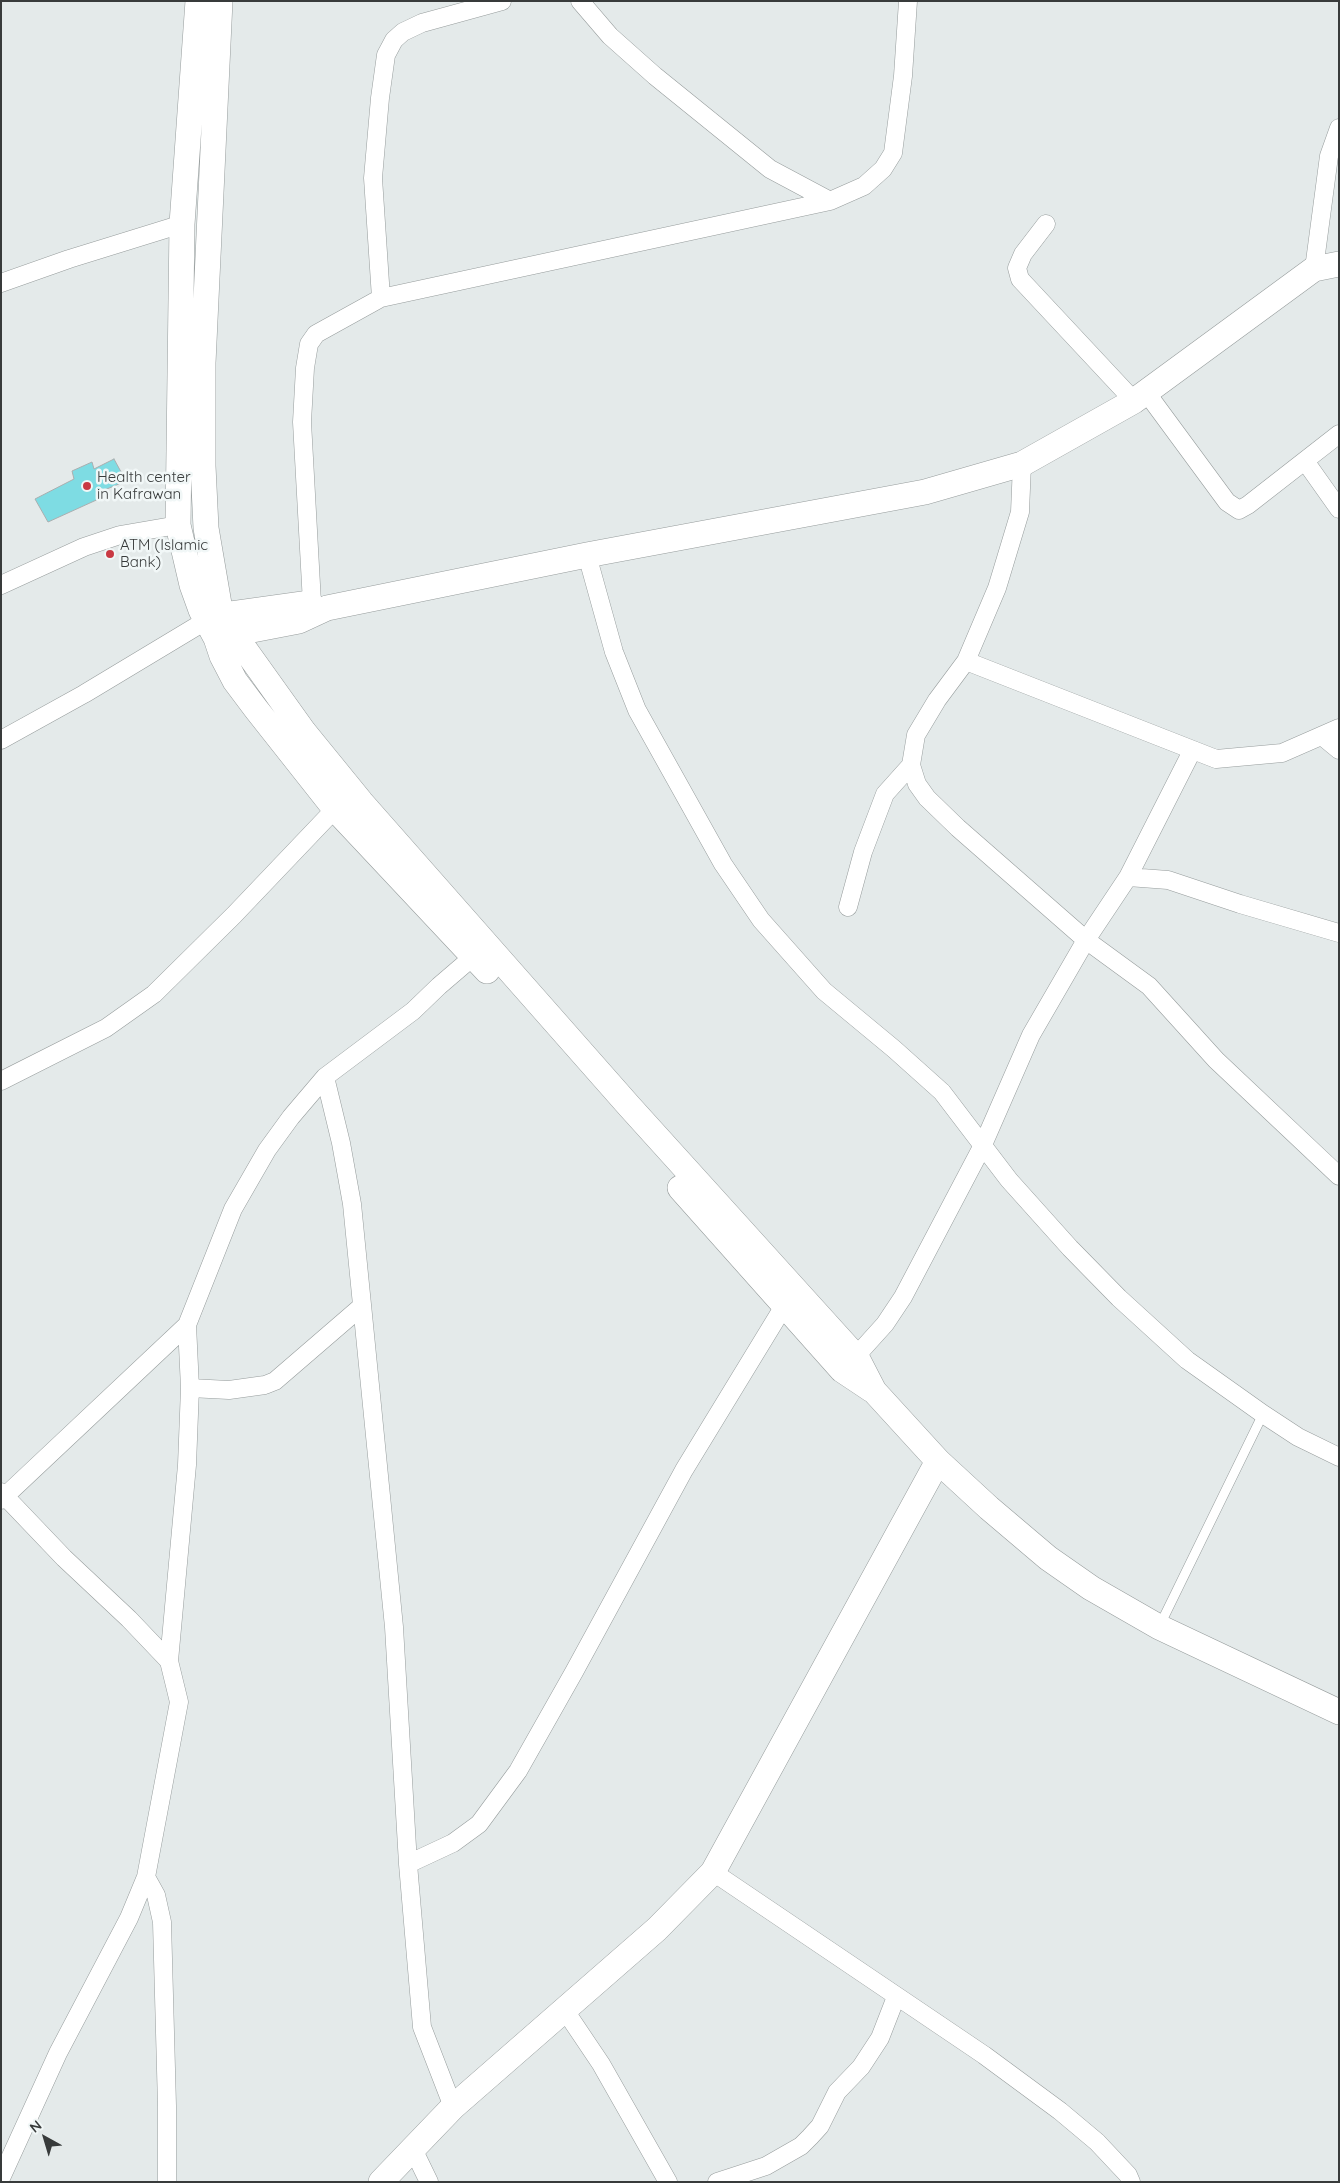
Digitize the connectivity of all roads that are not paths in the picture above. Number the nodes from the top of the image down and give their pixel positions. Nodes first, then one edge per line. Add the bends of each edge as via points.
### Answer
1 (198, 1) edge
2 (220, 1) edge
3 (502, 1) edge
4 (580, 1) edge
5 (908, 1) edge
6 (1339, 128) edge
7 (830, 201) junction
8 (182, 224) junction
9 (1046, 224) dead end
10 (1339, 264) edge
11 (1314, 269) junction
12 (1, 283) edge
13 (380, 298) junction
14 (1140, 396) junction
15 (1339, 434) edge
16 (1305, 461) junction
17 (1022, 464) junction
18 (1339, 509) edge
19 (178, 526) junction
20 (587, 555) junction
21 (1, 585) edge
22 (319, 606) junction
23 (220, 627) junction
24 (966, 661) junction
25 (1339, 728) edge
26 (1322, 736) junction
27 (1, 740) edge
28 (1339, 750) edge
29 (1192, 751) junction
30 (911, 765) junction
31 (335, 809) junction
32 (1128, 877) junction
33 (848, 907) dead end
34 (1339, 933) edge
35 (1086, 940) junction
36 (474, 956) junction
37 (325, 1077) junction
38 (1, 1081) edge
39 (982, 1147) junction
40 (1339, 1176) edge
41 (362, 1306) junction
42 (784, 1306) junction
43 (187, 1325) junction
44 (849, 1364) junction
45 (190, 1388) junction
46 (1263, 1414) junction
47 (1339, 1457) edge
48 (938, 1461) junction
49 (2, 1496) edge
50 (1159, 1627) junction
51 (169, 1661) junction
52 (1339, 1712) edge
53 (408, 1864) junction
54 (713, 1872) junction
55 (146, 1877) junction
56 (896, 1997) junction
57 (564, 2009) junction
58 (453, 2107) junction
59 (413, 2149) junction
60 (1, 2178) edge
61 (1124, 2180) edge
62 (167, 2182) edge
63 (381, 2182) edge
64 (429, 2182) edge
65 (668, 2182) edge
66 (717, 2182) edge

1 - 8 main road
2 - 23 main road via 203,363 203,466 206,528
3 - 13 street via 409,29 394,40 386,55 373,178
4 - 7 street via 610,36 770,169
5 - 7 street via 893,152 883,169 864,186
6 - 11 street via 1329,156
7 - 13 street
8 - 12 street
8 - 19 main road
9 - 14 street via 1022,254 1017,268 1020,279
10 - 11 main road
11 - 14 main road
13 - 22 street via 316,334 309,344 302,422
14 - 16 street via 1227,502 1239,510
14 - 17 main road
15 - 16 street
16 - 18 street
17 - 20 main road via 925,492
17 - 24 street via 1020,512 997,588
19 - 21 street via 120,535 84,547
19 - 23 main road via 200,610
20 - 22 main road
20 - 39 street via 614,652 638,710 723,864 761,920 795,960 824,991 942,1092
22 - 23 main road via 300,621
23 - 27 street via 178,639
23 - 31 main road via 222,656 236,681
23 - 44 main road via 361,802 636,1113
24 - 29 street
24 - 30 street via 916,735
25 - 26 street
26 - 28 street
26 - 29 street via 1282,754 1216,760
29 - 32 street
30 - 33 street via 885,794 863,852
30 - 35 street via 917,784 927,798
31 - 36 main road
31 - 38 street via 234,916 154,994 106,1028
32 - 34 street via 1168,880
32 - 35 street
35 - 39 street via 1031,1034
35 - 40 street via 1149,986 1216,1060
36 - 37 street via 413,1011
36 - 42 main road
37 - 41 street via 352,1204
37 - 43 street via 267,1150 233,1209
39 - 44 street via 903,1296 885,1324
39 - 46 street via 1118,1298 1187,1360
41 - 45 street via 275,1381 229,1390
41 - 53 street via 394,1627
42 - 44 main road
42 - 53 street via 684,1470 518,1771 479,1824 452,1843
43 - 45 street
43 - 49 street via 114,1396
44 - 48 main road
45 - 51 street via 187,1465
46 - 47 street via 1298,1437
46 - 50 lane
48 - 50 main road via 1048,1558 1091,1588
48 - 54 main road
49 - 51 street
50 - 52 main road
51 - 55 street via 180,1702
53 - 58 street via 422,2027
54 - 56 street
54 - 57 main road via 657,1929
55 - 60 street via 58,2053
55 - 62 street via 156,1895 162,1922
56 - 61 street via 984,2054 1060,2111 1097,2142
56 - 66 street via 880,2038 861,2067 837,2092 820,2126 810,2137 801,2146 766,2166
57 - 58 main road
57 - 65 street via 601,2064
58 - 59 main road
59 - 63 main road
59 - 64 street

